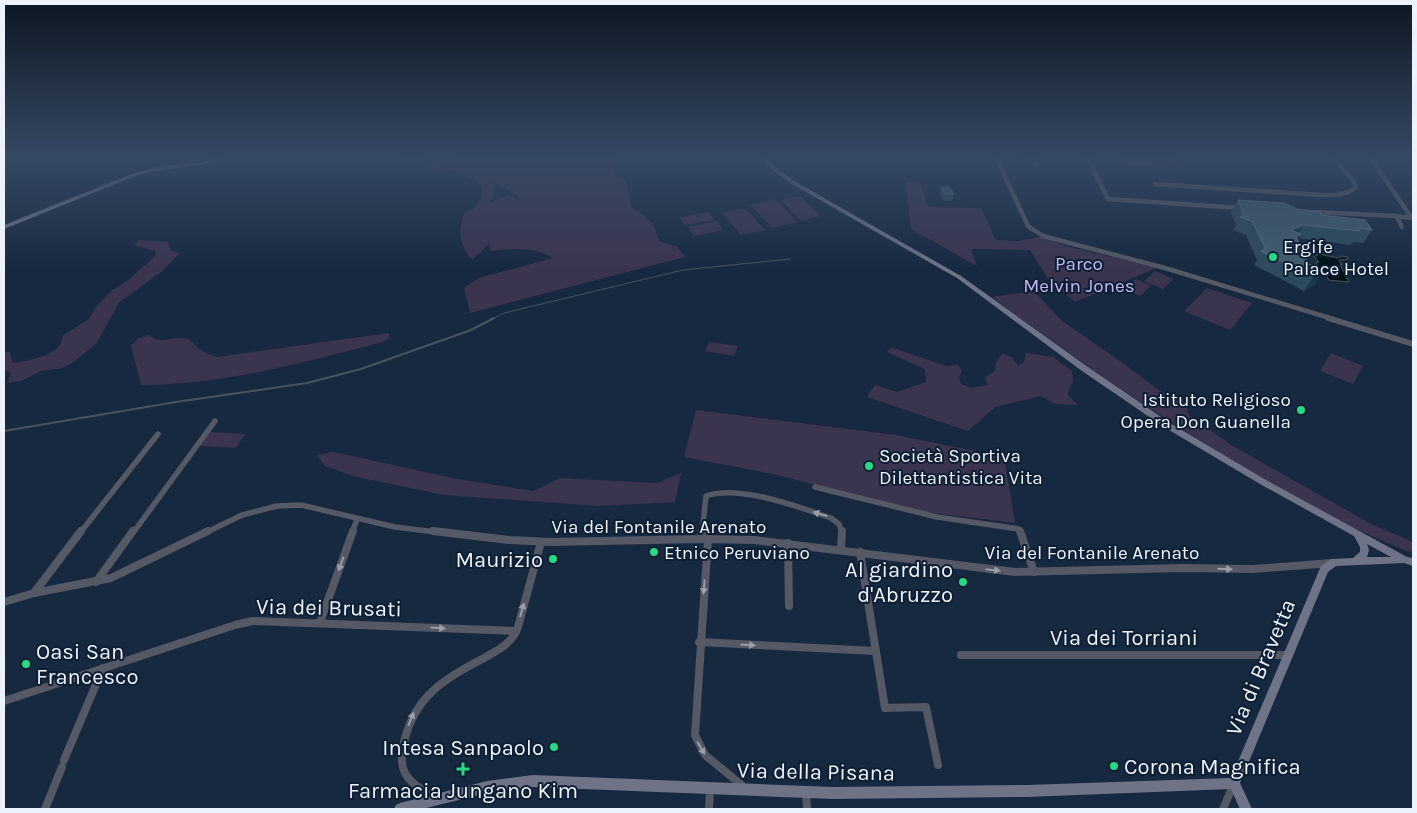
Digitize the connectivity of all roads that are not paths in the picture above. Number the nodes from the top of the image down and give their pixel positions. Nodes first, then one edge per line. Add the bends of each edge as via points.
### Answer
1 (85, 195) edge
2 (815, 195) edge
3 (1014, 195) edge
4 (1106, 195) edge
5 (1315, 195) edge
6 (1338, 195) edge
7 (1396, 195) edge
8 (1248, 208) edge
9 (1306, 212) edge
10 (1396, 216) junction
11 (1412, 218) edge
12 (4, 227) edge
13 (1402, 227) dead end
14 (1413, 344) edge
15 (215, 421) dead end
16 (158, 434) dead end
17 (815, 487) dead end
18 (357, 519) junction
19 (1354, 532) junction
20 (704, 539) junction
21 (541, 542) junction
22 (788, 543) junction
23 (840, 550) junction
24 (860, 552) junction
25 (1354, 560) junction
26 (1409, 561) edge
27 (1334, 562) junction
28 (1034, 572) junction
29 (96, 582) junction
30 (34, 593) junction
31 (4, 602) edge
32 (788, 606) dead end
33 (320, 622) junction
34 (516, 631) junction
35 (699, 642) junction
36 (875, 651) junction
37 (961, 655) dead end
38 (1287, 655) junction
39 (103, 668) junction
40 (4, 701) edge
41 (938, 765) dead end
42 (1234, 783) junction
43 (710, 789) junction
44 (749, 790) junction
45 (806, 792) junction
46 (438, 799) junction
47 (45, 809) edge
48 (400, 809) edge
49 (709, 809) edge
50 (807, 809) edge
51 (1222, 809) edge
52 (1246, 809) edge

1 - 12 main road
2 - 19 main road via 964,280 1167,425
3 - 14 street via 1028,226 1040,235 1165,268
4 - 8 street via 1108,199
5 - 6 street
7 - 11 street
9 - 10 street
10 - 11 street
10 - 13 street
15 - 29 street
16 - 30 street
17 - 28 street via 937,517 1019,530
18 - 21 street, Via del Fontanile Arenato via 431,532
18 - 29 street, Via del Fontanile Arenato via 308,506 260,509
18 -> 33 street
19 - 25 main road via 1366,550 1363,556
19 - 26 main road
20 - 21 street, Via del Fontanile Arenato
20 - 22 street, Via del Fontanile Arenato
23 -> 20 street via 842,529 837,521 754,496 724,491 710,492 705,498
20 -> 35 street
34 -> 21 street
22 - 23 street, Via del Fontanile Arenato
22 - 32 street
23 - 24 street, Via del Fontanile Arenato
24 -> 28 street, Via del Fontanile Arenato via 974,568
24 - 36 street
25 - 26 main road
25 - 27 main road
28 -> 27 street, Via del Fontanile Arenato via 1257,569
27 - 38 main road, Via di Bravetta via 1324,569
29 - 30 street, Via del Fontanile Arenato
30 - 31 street, Via del Fontanile Arenato
33 -> 34 street, Via dei Brusati
33 - 39 street, Via dei Brusati via 244,622
46 -> 34 street via 408,781 401,769 400,757 415,708 434,688 498,650
35 -> 36 street
35 -> 44 street via 695,738 710,761
36 - 41 street via 885,708 926,707
37 - 38 street, Via dei Torriani
38 - 42 main road, Via di Bravetta
39 - 40 street, Via dei Brusati
39 - 47 street
42 - 45 main road, Via della Pisana via 1027,792
42 - 51 street
42 - 52 main road
43 - 44 main road, Via della Pisana
43 - 46 main road, Via della Pisana via 533,781
43 - 49 street
44 - 45 main road, Via della Pisana
45 - 50 street
46 - 48 main road, Via della Pisana

